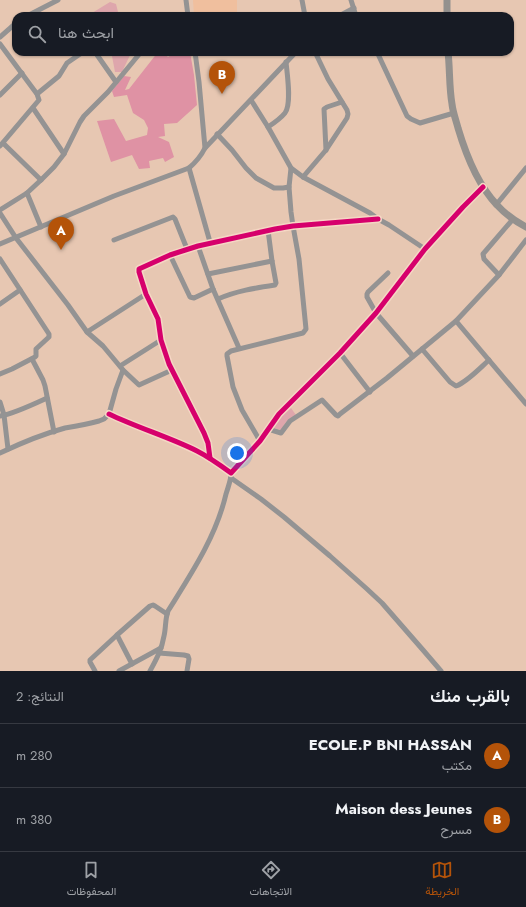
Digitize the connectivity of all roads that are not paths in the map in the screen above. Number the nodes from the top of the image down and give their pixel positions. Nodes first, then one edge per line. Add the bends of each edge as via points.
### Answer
1 (58, 0) edge
2 (186, 0) edge
3 (302, 0) edge
4 (357, 0) edge
5 (447, 0) edge
6 (351, 1) edge
7 (354, 8) junction
8 (34, 12) edge
9 (188, 12) edge
10 (304, 12) edge
11 (346, 12) edge
12 (355, 12) edge
13 (447, 12) edge
14 (12, 27) edge
15 (0, 38) edge
16 (0, 44) edge
17 (77, 56) edge
18 (98, 56) edge
19 (138, 56) edge
20 (195, 56) edge
21 (292, 56) edge
22 (317, 56) edge
23 (379, 56) edge
24 (448, 56) edge
25 (286, 62) junction
26 (22, 73) junction
27 (116, 82) junction
28 (37, 94) junction
29 (0, 95) edge
30 (251, 100) junction
31 (342, 102) junction
32 (33, 108) junction
33 (454, 113) junction
34 (268, 127) junction
35 (217, 134) junction
36 (1, 144) edge
37 (205, 148) junction
38 (326, 150) junction
39 (64, 154) junction
40 (189, 168) junction
41 (291, 168) junction
42 (526, 168) edge
43 (303, 177) junction
44 (41, 180) junction
45 (289, 187) junction
46 (484, 188) junction
47 (27, 193) junction
48 (496, 205) junction
49 (0, 212) edge
50 (378, 219) junction
51 (513, 219) junction
52 (292, 226) junction
53 (41, 227) junction
54 (526, 227) edge
55 (268, 230) junction
56 (16, 238) junction
57 (114, 240) dead end
58 (526, 240) edge
59 (210, 242) junction
60 (0, 244) edge
61 (198, 246) junction
62 (187, 249) junction
63 (425, 249) junction
64 (170, 255) junction
65 (0, 259) edge
66 (272, 261) junction
67 (388, 273) dead end
68 (208, 274) junction
69 (499, 275) junction
70 (214, 289) junction
71 (20, 290) junction
72 (146, 294) junction
73 (218, 300) junction
74 (0, 304) edge
75 (376, 313) junction
76 (456, 321) junction
77 (87, 332) junction
78 (160, 340) junction
79 (239, 348) junction
80 (422, 349) junction
81 (340, 353) junction
82 (413, 356) junction
83 (32, 359) junction
84 (488, 360) junction
85 (121, 368) junction
86 (172, 370) junction
87 (0, 374) edge
88 (370, 392) junction
89 (47, 398) junction
90 (0, 402) edge
91 (526, 404) edge
92 (109, 414) junction
93 (2, 415) edge
94 (268, 429) junction
95 (54, 432) junction
96 (260, 441) junction
97 (8, 449) junction
98 (0, 453) edge
99 (210, 458) junction
100 (231, 476) junction
101 (167, 614) junction
102 (117, 635) junction
103 (160, 650) junction
104 (132, 664) junction
105 (95, 671) edge
106 (119, 671) edge
107 (150, 671) edge
108 (187, 671) edge
109 (440, 671) edge

1 - 8 street
2 - 9 street
3 - 10 street
4 - 6 street
5 - 13 street
6 - 7 street
7 - 11 street
7 - 12 street
14 - 15 street
16 - 26 street
17 - 28 street
18 - 27 street
19 - 27 street
20 - 37 street
21 - 25 street
22 - 31 street
23 - 33 street via 407,116 420,123
24 - 33 street
25 - 30 street
25 - 34 street via 288,107 285,113
26 - 28 street
26 - 29 street
27 - 39 street via 82,119
28 - 32 street via 39,100
30 - 34 street
30 - 35 street
31 - 38 street via 348,116
31 - 38 street via 324,109
32 - 36 street
32 - 39 street
33 - 46 street via 464,148
34 - 41 street
35 - 37 street
35 - 45 street via 256,178 274,188
36 - 44 street
37 - 40 street via 196,163
38 - 43 street
39 - 44 street
40 - 53 street
40 - 59 street
41 - 43 street
41 - 45 street
42 - 48 street
43 - 50 street
44 - 47 street
45 - 52 street
46 - 48 street
46 - 63 street
47 - 49 street
47 - 53 street
48 - 51 street
49 - 56 street
50 - 52 street
50 - 63 street
51 - 54 street
51 - 69 street via 483,254 483,258
52 - 55 street
52 - 79 street via 299,259 306,329 303,333
53 - 56 street
55 - 59 street
55 - 66 street
56 - 60 street
56 - 77 street
57 - 62 street via 173,217
58 - 69 street
59 - 61 street
61 - 62 street
61 - 68 street
62 - 64 street
63 - 75 street
64 - 70 street via 190,297 194,298
64 - 72 street via 139,269
65 - 71 street
66 - 68 street
66 - 73 street via 276,284 240,291
67 - 75 street via 367,294
68 - 70 street
69 - 76 street
70 - 73 street
71 - 74 street
71 - 83 street via 49,334 36,349 36,356
72 - 77 street
72 - 78 street via 160,325
73 - 79 street
75 - 81 street
75 - 82 street
76 - 80 street
76 - 84 street
77 - 85 street
78 - 85 street
78 - 86 street
79 - 96 street via 227,354 232,382 242,410
80 - 82 street
80 - 84 street via 456,386
81 - 88 street
81 - 94 street via 279,414
82 - 88 street
83 - 87 street
83 - 89 street via 44,380
84 - 91 street
85 - 86 street via 140,385
85 - 92 street
86 - 99 street via 204,433
88 - 94 street via 338,416 322,400 290,421 281,433
89 - 93 street
89 - 95 street
90 - 93 street
92 - 95 street via 99,421
92 - 99 street
93 - 97 street
94 - 96 street
95 - 97 street
96 - 100 street
97 - 98 street
99 - 100 street
100 - 101 street via 211,537
100 - 109 street via 284,517 368,589
101 - 102 street via 151,605
101 - 103 street
102 - 104 street
102 - 105 street via 90,660
103 - 104 street
103 - 107 street
103 - 108 street via 188,656
104 - 106 street

